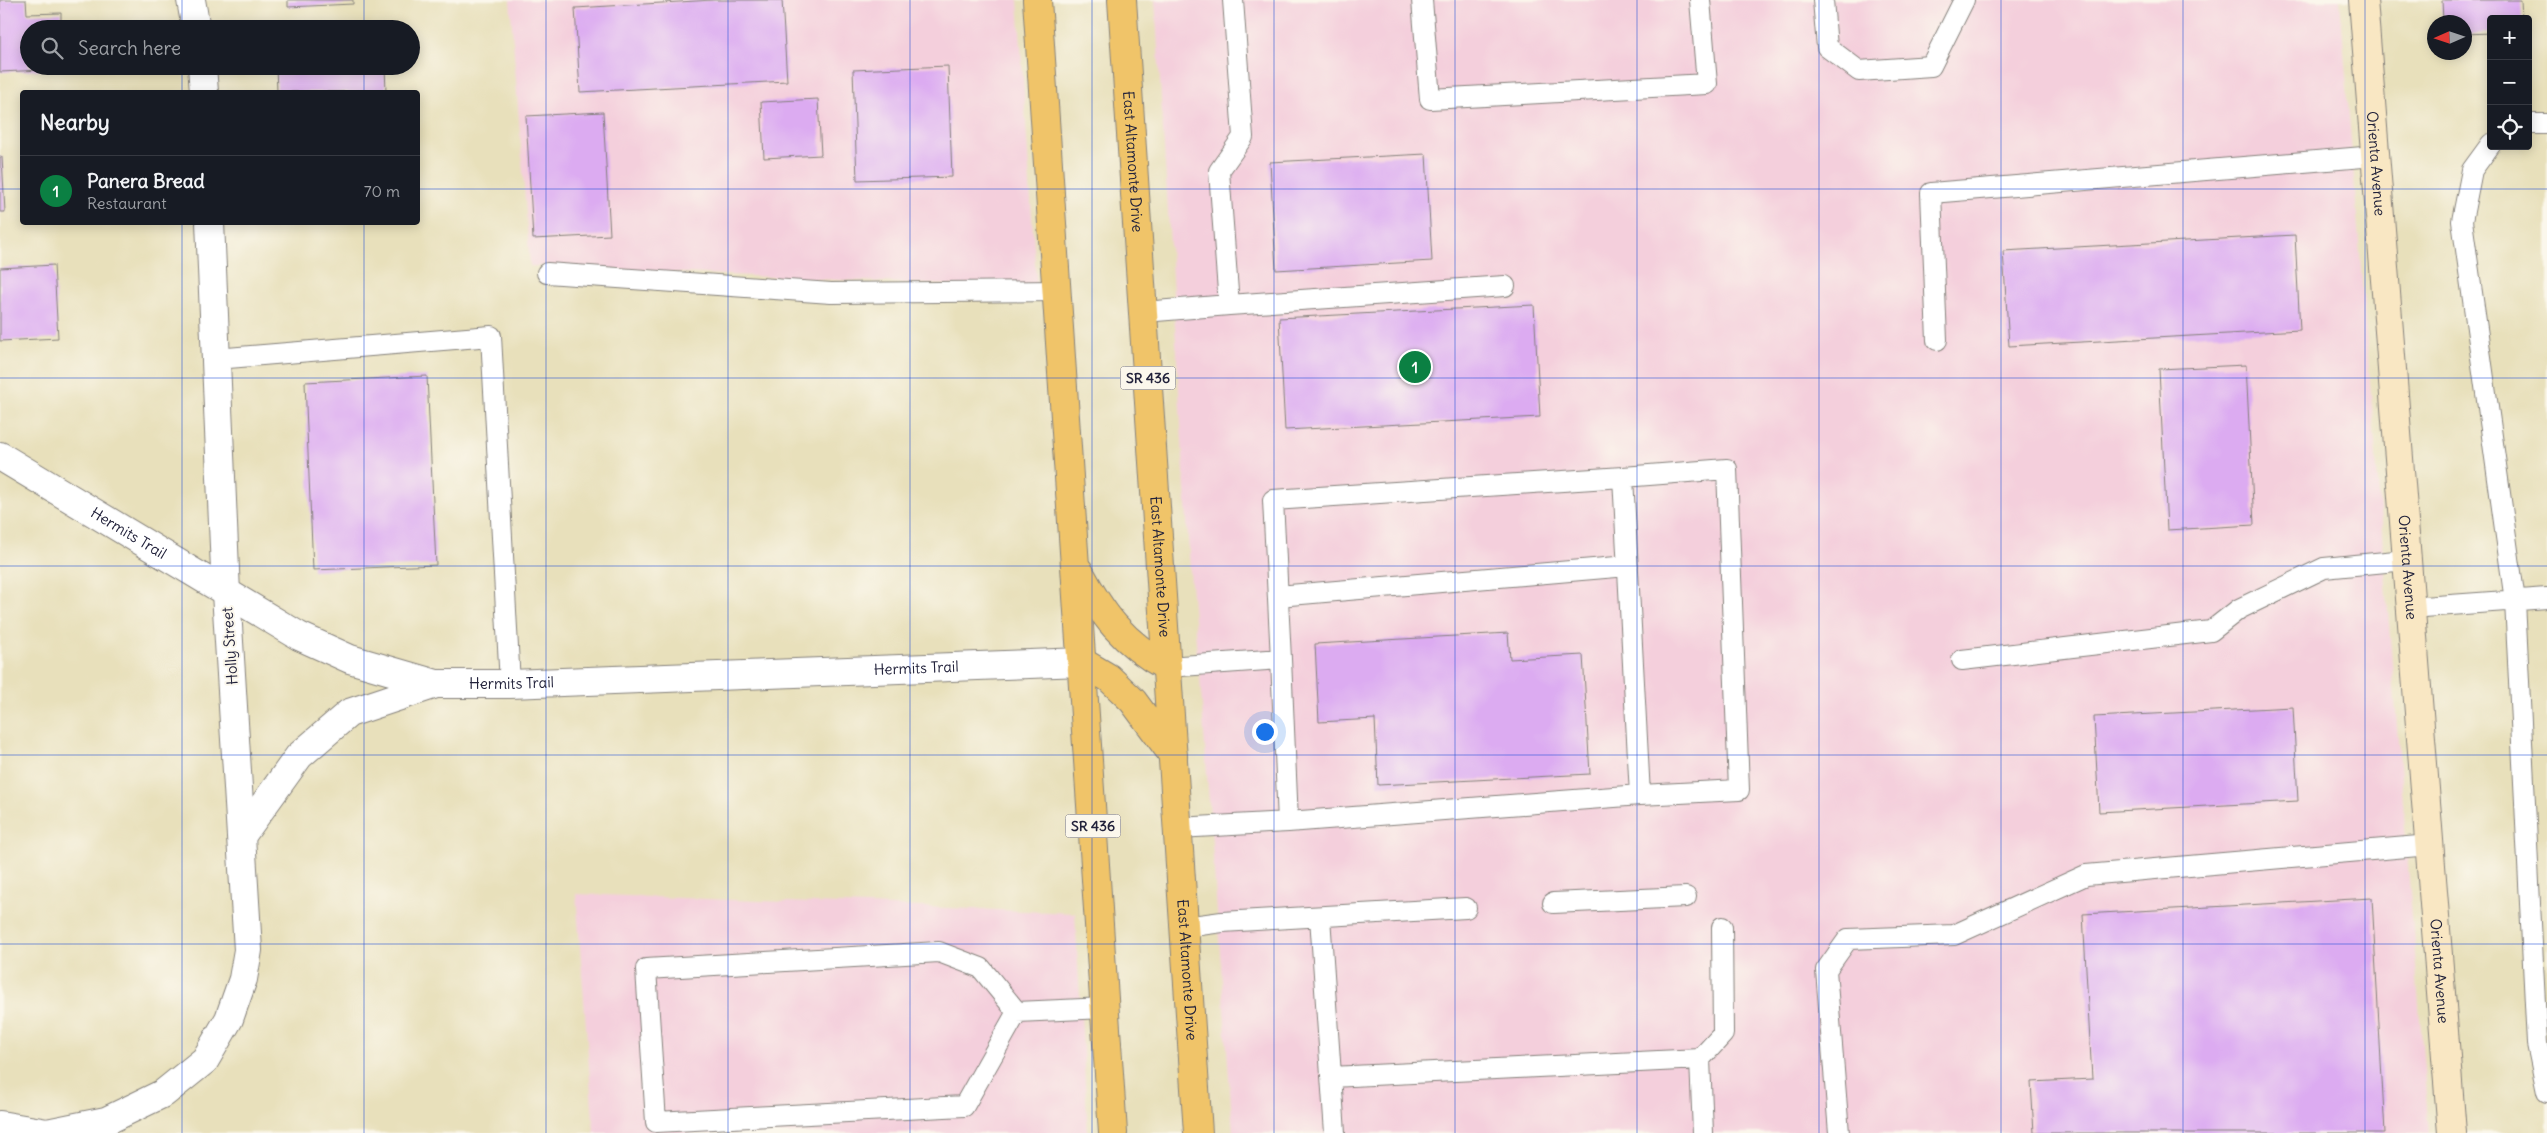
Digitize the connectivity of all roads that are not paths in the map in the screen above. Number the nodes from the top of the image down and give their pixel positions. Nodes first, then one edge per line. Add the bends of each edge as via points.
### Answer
1 (191, 0) edge
2 (1037, 0) edge
3 (1122, 0) edge
4 (1232, 0) edge
5 (1422, 0) edge
6 (1700, 0) edge
7 (1823, 0) edge
8 (1964, 0) edge
9 (2363, 0) edge
10 (194, 20) edge
11 (203, 75) edge
12 (204, 90) edge
13 (2532, 124) edge
14 (2547, 124) edge
15 (2487, 149) edge
16 (2376, 156) junction
17 (210, 225) edge
18 (547, 273) dead end
19 (1505, 286) dead end
20 (1058, 291) junction
21 (1229, 305) junction
22 (1144, 312) junction
23 (1938, 340) dead end
24 (216, 358) junction
25 (0, 456) edge
26 (1623, 477) junction
27 (2406, 560) junction
28 (1075, 563) junction
29 (1628, 566) junction
30 (226, 592) junction
31 (1278, 596) junction
32 (2547, 598) edge
33 (2515, 601) junction
34 (2409, 608) junction
35 (1281, 659) junction
36 (1962, 660) dead end
37 (1082, 662) junction
38 (1167, 667) junction
39 (436, 684) junction
40 (510, 684) junction
41 (1173, 755) junction
42 (1640, 795) junction
43 (1288, 822) junction
44 (1178, 828) junction
45 (242, 835) junction
46 (2430, 845) junction
47 (1686, 897) dead end
48 (1554, 903) dead end
49 (1466, 908) dead end
50 (1320, 917) junction
51 (1722, 926) dead end
52 (1185, 927) junction
53 (1105, 1008) junction
54 (1017, 1012) junction
55 (1700, 1058) junction
56 (1331, 1077) junction
57 (2547, 1092) edge
58 (0, 1125) edge
59 (1113, 1133) edge
60 (1198, 1133) edge
61 (1334, 1133) edge
62 (1702, 1133) edge
63 (1839, 1133) edge
64 (2452, 1133) edge

1 - 10 street
2 - 20 main road, SR 436
3 - 22 main road, East Altamonte Drive / SR 436
4 - 21 lane via 1243,137 1219,171
5 - 6 lane via 1430,99 1707,84
7 - 8 lane via 1827,47 1859,71 1931,66
9 - 16 street, Orienta Avenue
11 - 12 street
13 - 14 lane
15 - 33 lane via 2472,170 2462,221
16 - 23 lane via 1931,193
16 - 27 street, Orienta Avenue
17 - 24 street, Holly Street
18 - 20 lane via 831,293
19 - 21 lane
20 - 28 main road, SR 436
21 - 22 lane
22 - 38 main road, East Altamonte Drive / SR 436
24 - 30 street, Holly Street
24 - 40 lane via 491,336
25 - 30 street, Hermits Trail
26 - 29 lane
26 - 31 lane via 1273,500
26 - 42 lane via 1726,469 1739,790
27 - 34 street, Orienta Avenue
27 - 36 lane via 2324,568 2239,609 2211,631
28 - 37 main road, SR 436
28 - 38 main road via 1105,617 1145,655
29 - 31 lane
29 - 42 lane
30 - 39 street, Hermits Trail via 316,644 350,658
30 - 45 street, Holly Street
31 - 35 lane
32 - 33 lane
33 - 34 lane
33 - 57 lane via 2537,1044
34 - 46 street, Orienta Avenue
35 - 38 lane
35 - 43 lane
37 - 40 street, Hermits Trail
37 - 41 main road via 1110,678 1133,701
37 - 53 main road, SR 436
38 - 41 main road, East Altamonte Drive / SR 436
39 - 40 street, Hermits Trail
39 - 45 street via 349,713 298,756
41 - 44 main road, East Altamonte Drive / SR 436
42 - 43 lane
43 - 44 lane
44 - 52 main road, East Altamonte Drive / SR 436
45 - 58 street, Holly Street via 248,950 243,978 229,1019 205,1060 164,1093 106,1121 47,1133
46 - 63 lane via 2086,874 1954,935 1848,939 1826,970
46 - 64 street, Orienta Avenue
47 - 48 lane
49 - 50 lane
50 - 52 lane
50 - 56 lane
51 - 55 lane via 1723,1034
52 - 60 main road, East Altamonte Drive / SR 436
53 - 54 lane
53 - 59 main road, SR 436
54 - 54 lane via 981,968 939,952 646,969 656,1122 964,1106
55 - 56 lane
55 - 62 lane
56 - 61 lane

